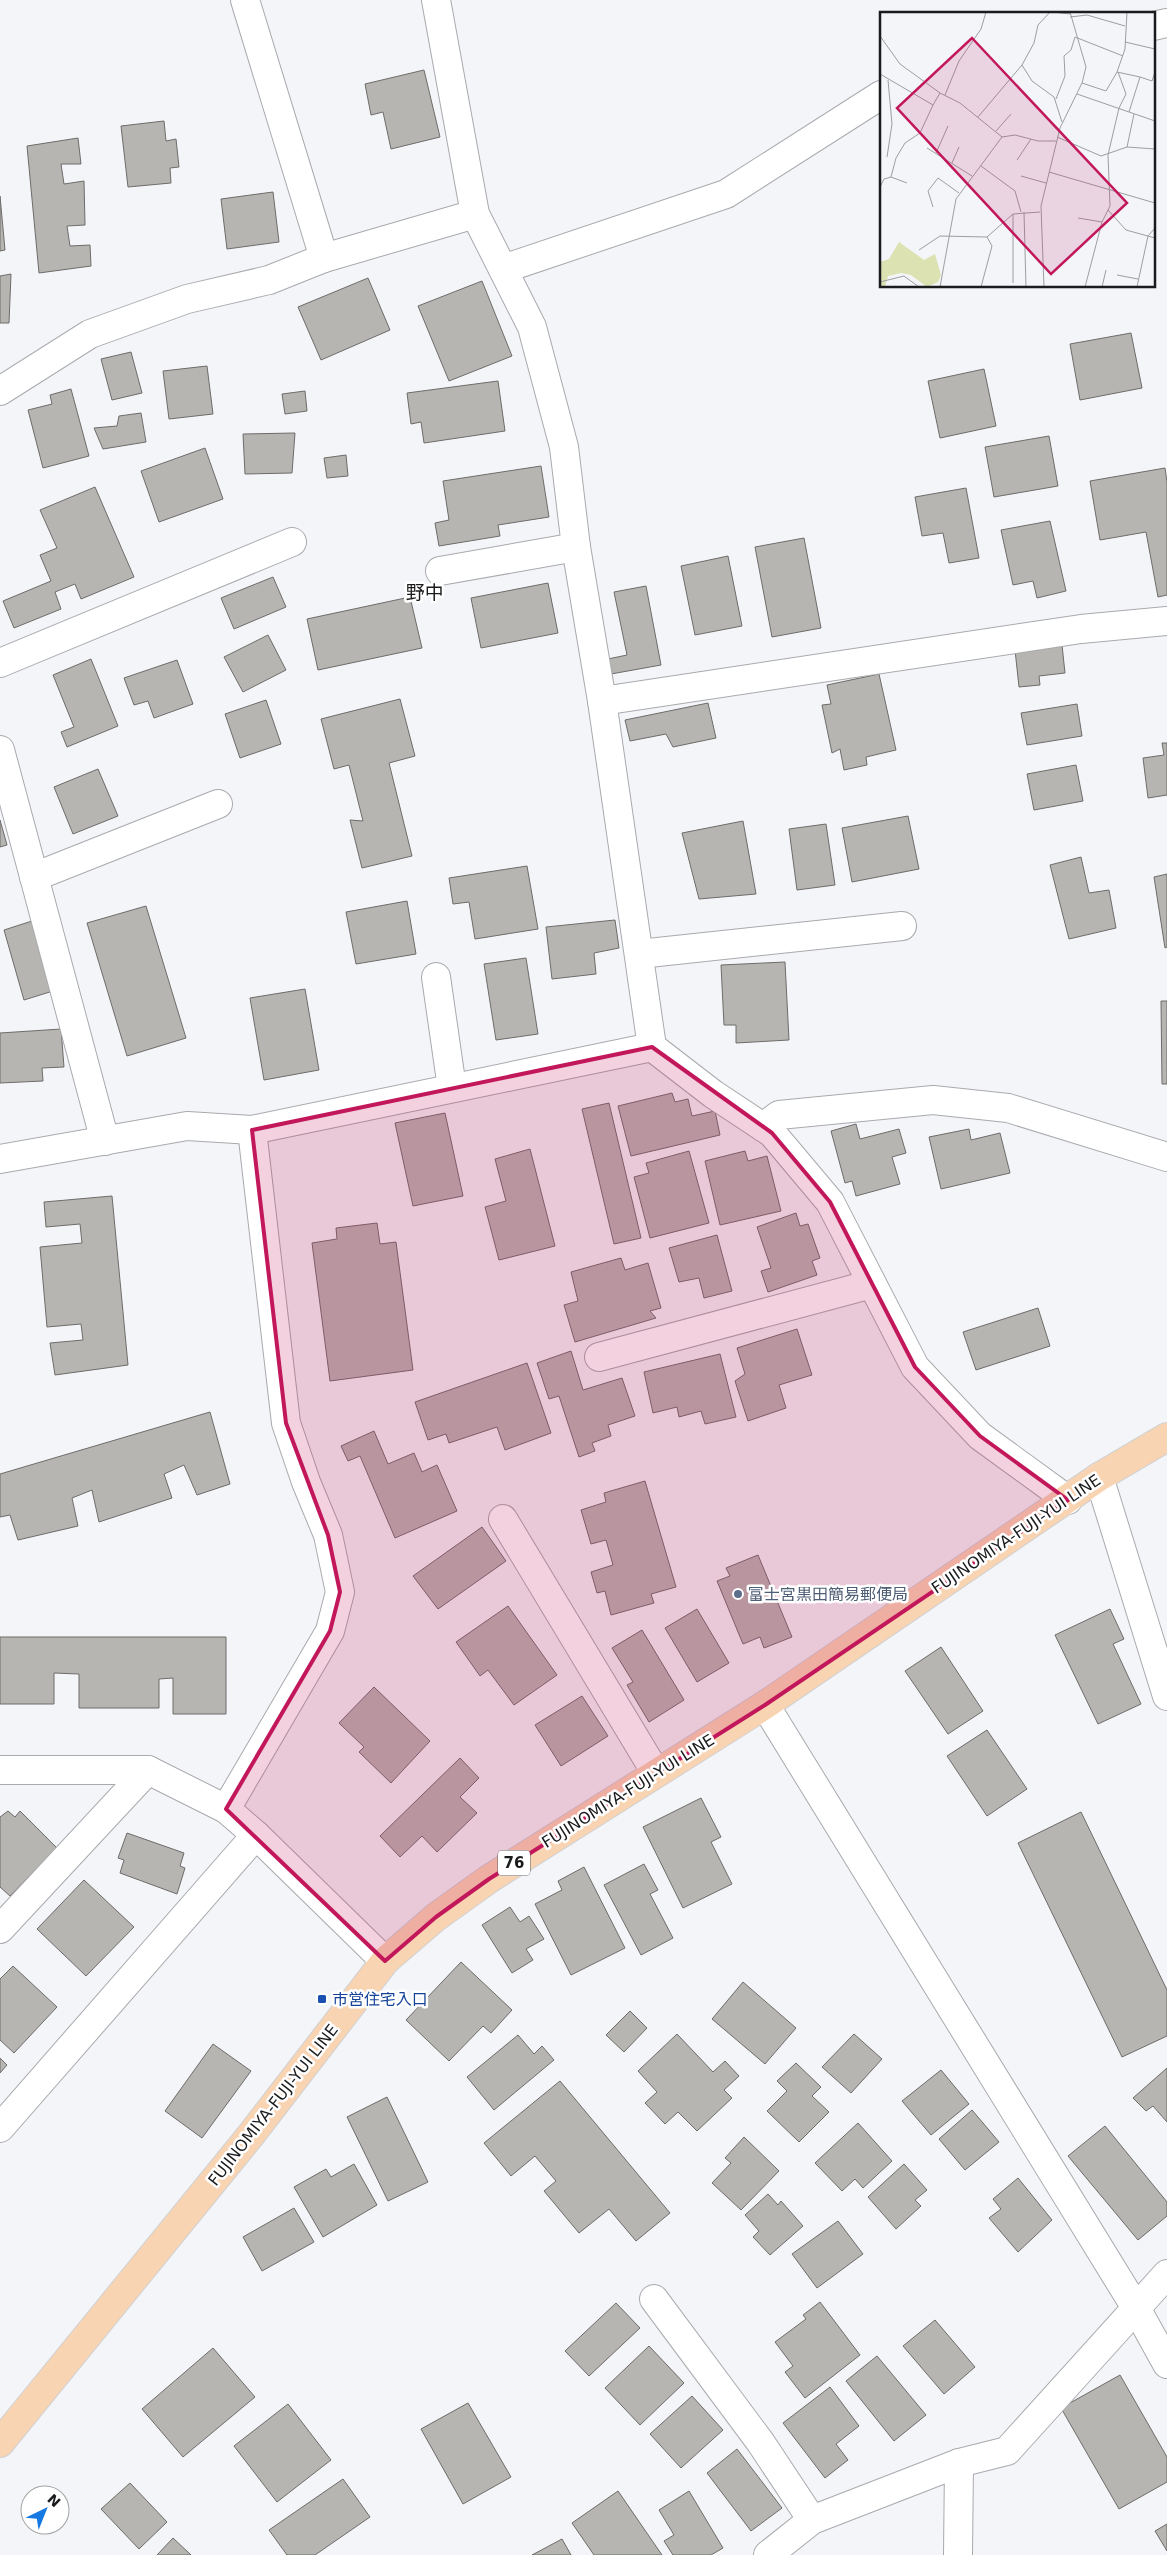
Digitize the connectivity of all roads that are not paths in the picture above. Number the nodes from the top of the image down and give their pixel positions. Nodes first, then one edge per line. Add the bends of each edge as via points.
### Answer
1 (245, 0) edge
2 (436, 0) edge
3 (1167, 23) edge
4 (1154, 26) edge
5 (880, 96) edge
6 (474, 214) junction
7 (324, 258) junction
8 (503, 269) junction
9 (0, 391) edge
10 (292, 542) dead end
11 (576, 547) junction
12 (440, 571) dead end
13 (1167, 622) edge
14 (0, 663) edge
15 (602, 702) junction
16 (0, 750) edge
17 (218, 804) dead end
18 (34, 877) junction
19 (902, 926) dead end
20 (639, 954) junction
21 (436, 977) dead end
22 (652, 1047) junction
23 (452, 1088) junction
24 (763, 1127) junction
25 (252, 1130) junction
26 (105, 1141) junction
27 (1167, 1156) edge
28 (0, 1158) edge
29 (872, 1284) junction
30 (599, 1357) dead end
31 (1167, 1437) edge
32 (1099, 1477) junction
33 (1068, 1500) junction
34 (502, 1519) dead end
35 (1167, 1696) edge
36 (765, 1705) junction
37 (0, 1770) edge
38 (148, 1770) junction
39 (656, 1774) junction
40 (226, 1810) junction
41 (256, 1835) junction
42 (0, 1929) edge
43 (385, 1961) junction
44 (0, 2128) edge
45 (1167, 2274) edge
46 (654, 2299) dead end
47 (1136, 2308) junction
48 (1167, 2364) edge
49 (0, 2443) edge
50 (958, 2463) junction
51 (812, 2520) junction
52 (768, 2555) edge
53 (958, 2555) edge

1 - 7 street
2 - 6 street
3 - 4 street
5 - 8 street via 726,194
6 - 7 street
6 - 8 street
7 - 9 street via 269,280 187,299 90,334
8 - 11 street via 532,327 564,447
10 - 14 street
11 - 12 street
11 - 15 street
13 - 15 street via 1072,630
15 - 20 street
16 - 18 street
17 - 18 street
18 - 26 street
19 - 20 street
20 - 22 street
21 - 23 street
22 - 23 street
22 - 24 street
23 - 25 street
24 - 27 street via 779,1115 933,1100 1008,1108
24 - 29 street via 772,1133 830,1202
25 - 26 street via 187,1126
25 - 40 street via 286,1424 328,1535 340,1592 330,1631
26 - 28 street
29 - 30 street
29 - 33 street via 915,1367 980,1436
31 - 32 main road, FUJINOMIYA-FUJI-YUI LINE / 76
32 - 33 main road, FUJINOMIYA-FUJI-YUI LINE / 76
32 - 35 street
33 - 36 main road, FUJINOMIYA-FUJI-YUI LINE / 76
34 - 39 street
36 - 39 main road, FUJINOMIYA-FUJI-YUI LINE / 76
36 - 47 street
37 - 38 street
38 - 40 street
38 - 42 street
39 - 43 main road, FUJINOMIYA-FUJI-YUI LINE / 76 via 489,1879 436,1916
40 - 41 street
41 - 43 street
41 - 44 street
43 - 49 main road, FUJINOMIYA-FUJI-YUI LINE / 76 via 250,2136
45 - 47 street
46 - 51 street via 761,2443
47 - 48 street
47 - 50 street via 1007,2451
50 - 51 street
50 - 53 street
51 - 52 street

